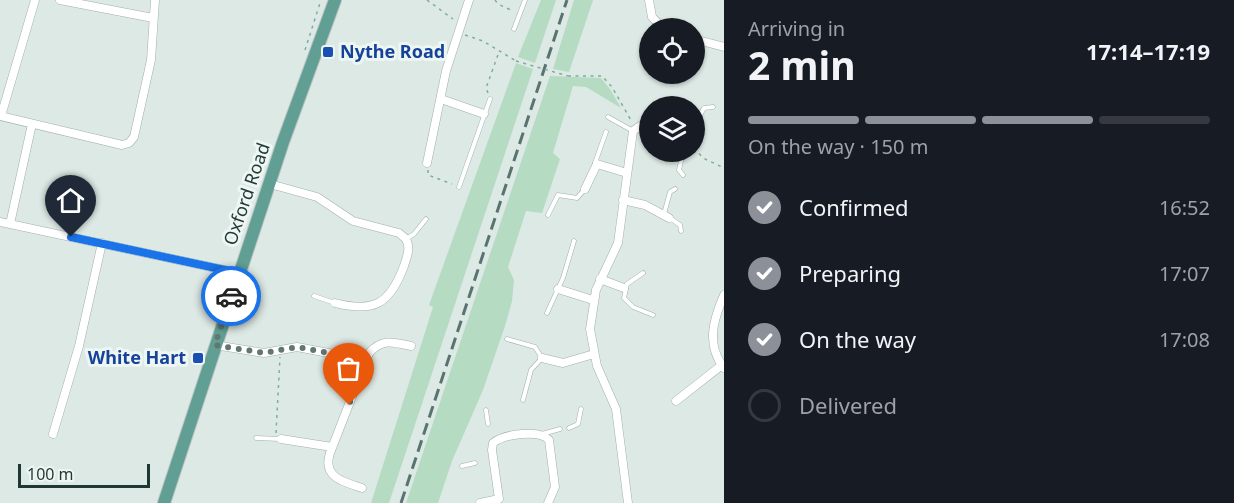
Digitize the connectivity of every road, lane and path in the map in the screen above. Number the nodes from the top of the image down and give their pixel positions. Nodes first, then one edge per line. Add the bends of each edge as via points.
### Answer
1 (35, 0) edge
2 (60, 0) edge
3 (155, 0) edge
4 (335, 0) edge
5 (427, 0) edge
6 (437, 0) edge
7 (469, 0) edge
8 (495, 0) edge
9 (525, 0) edge
10 (649, 0) edge
11 (435, 6) junction
12 (520, 13) junction
13 (153, 18) junction
14 (653, 18) edge
15 (460, 29) junction
16 (513, 29) dead end
17 (705, 42) edge
18 (724, 47) edge
19 (499, 51) junction
20 (441, 99) junction
21 (490, 99) joint
22 (713, 107) dead end
23 (705, 108) edge
24 (484, 114) junction
25 (0, 116) edge
26 (608, 117) dead end
27 (32, 124) junction
28 (639, 127) edge
29 (635, 129) junction
30 (606, 132) dead end
31 (705, 159) edge
32 (681, 162) edge
33 (428, 163) joint
34 (594, 166) junction
35 (724, 168) edge
36 (627, 172) junction
37 (683, 176) dead end
38 (270, 184) junction
39 (459, 187) joint
40 (585, 189) joint
41 (675, 189) dead end
42 (623, 200) junction
43 (548, 214) dead end
44 (667, 216) junction
45 (426, 219) dead end
46 (0, 222) edge
47 (10, 224) junction
48 (681, 231) dead end
49 (406, 238) junction
50 (574, 241) dead end
51 (102, 243) junction
52 (239, 273) junction
53 (643, 273) dead end
54 (600, 279) junction
55 (624, 288) junction
56 (558, 289) junction
57 (724, 295) edge
58 (314, 296) dead end
59 (593, 300) junction
60 (335, 303) joint
61 (547, 313) dead end
62 (653, 315) dead end
63 (507, 339) dead end
64 (215, 345) junction
65 (411, 346) dead end
66 (280, 350) junction
67 (594, 354) junction
68 (542, 358) junction
69 (365, 360) junction
70 (723, 367) edge
71 (523, 400) dead end
72 (676, 401) dead end
73 (581, 409) dead end
74 (486, 410) dead end
75 (488, 424) dead end
76 (569, 428) dead end
77 (560, 429) dead end
78 (53, 434) dead end
79 (542, 434) junction
80 (256, 438) dead end
81 (278, 439) junction
82 (332, 447) junction
83 (475, 463) dead end
84 (462, 466) dead end
85 (362, 488) dead end
86 (499, 501) edge
87 (164, 503) edge
88 (480, 503) edge
89 (548, 503) edge
90 (628, 503) edge

1 - 25 street
2 - 13 street
3 - 13 street
4 - 38 main road, Oxford Road
5 - 11 path
6 - 11 path
7 - 15 street
8 - 12 path
9 - 12 lane
10 - 14 street
11 - 15 path
12 - 16 lane
13 - 27 street via 150,70 135,136 129,143 122,145
15 - 19 path
15 - 20 street
17 - 18 street
19 - 21 path via 486,88
19 - 29 path, bridge via 516,61 568,76 602,76
20 - 24 street
20 - 33 street
21 - 24 lane
22 - 23 lane
24 - 39 lane
25 - 27 street
26 - 29 lane
27 - 47 street
28 - 29 street
29 - 36 street
30 - 34 lane
31 - 35 path
32 - 37 lane via 679,170
33 - 39 path via 428,176
34 - 36 street via 602,164
34 - 40 street
36 - 42 street
38 - 49 street via 317,197 350,220 399,232
38 - 52 main road, Oxford Road
40 - 43 lane via 577,198 558,195
41 - 44 lane via 670,192
42 - 44 street
42 - 54 street via 618,243
44 - 48 lane via 680,225
45 - 49 lane
46 - 47 street
47 - 51 street
49 - 60 street via 408,253 398,281 385,300 362,307
50 - 56 lane
51 - 52 street
51 - 78 street via 77,353
52 - 64 main road, Oxford Road
53 - 55 lane
54 - 55 street
54 - 59 street
55 - 62 lane via 628,304
56 - 59 street
56 - 61 lane
57 - 70 street via 712,330
58 - 60 lane
59 - 67 street via 590,329
63 - 68 lane via 535,347
64 - 66 street via 259,353
64 - 87 main road, Oxford Road
65 - 69 street via 383,341
66 - 69 street via 297,347
66 - 81 path
67 - 68 street via 563,363
67 - 90 street via 613,398
68 - 71 lane via 531,370
69 - 82 street
70 - 72 street
73 - 76 lane via 578,424
74 - 75 lane
77 - 79 lane
79 - 86 street via 491,441 489,460
79 - 89 street via 549,440 555,487
80 - 81 lane
81 - 82 street
82 - 85 street via 328,463 331,474 339,481
83 - 84 lane
86 - 88 street

